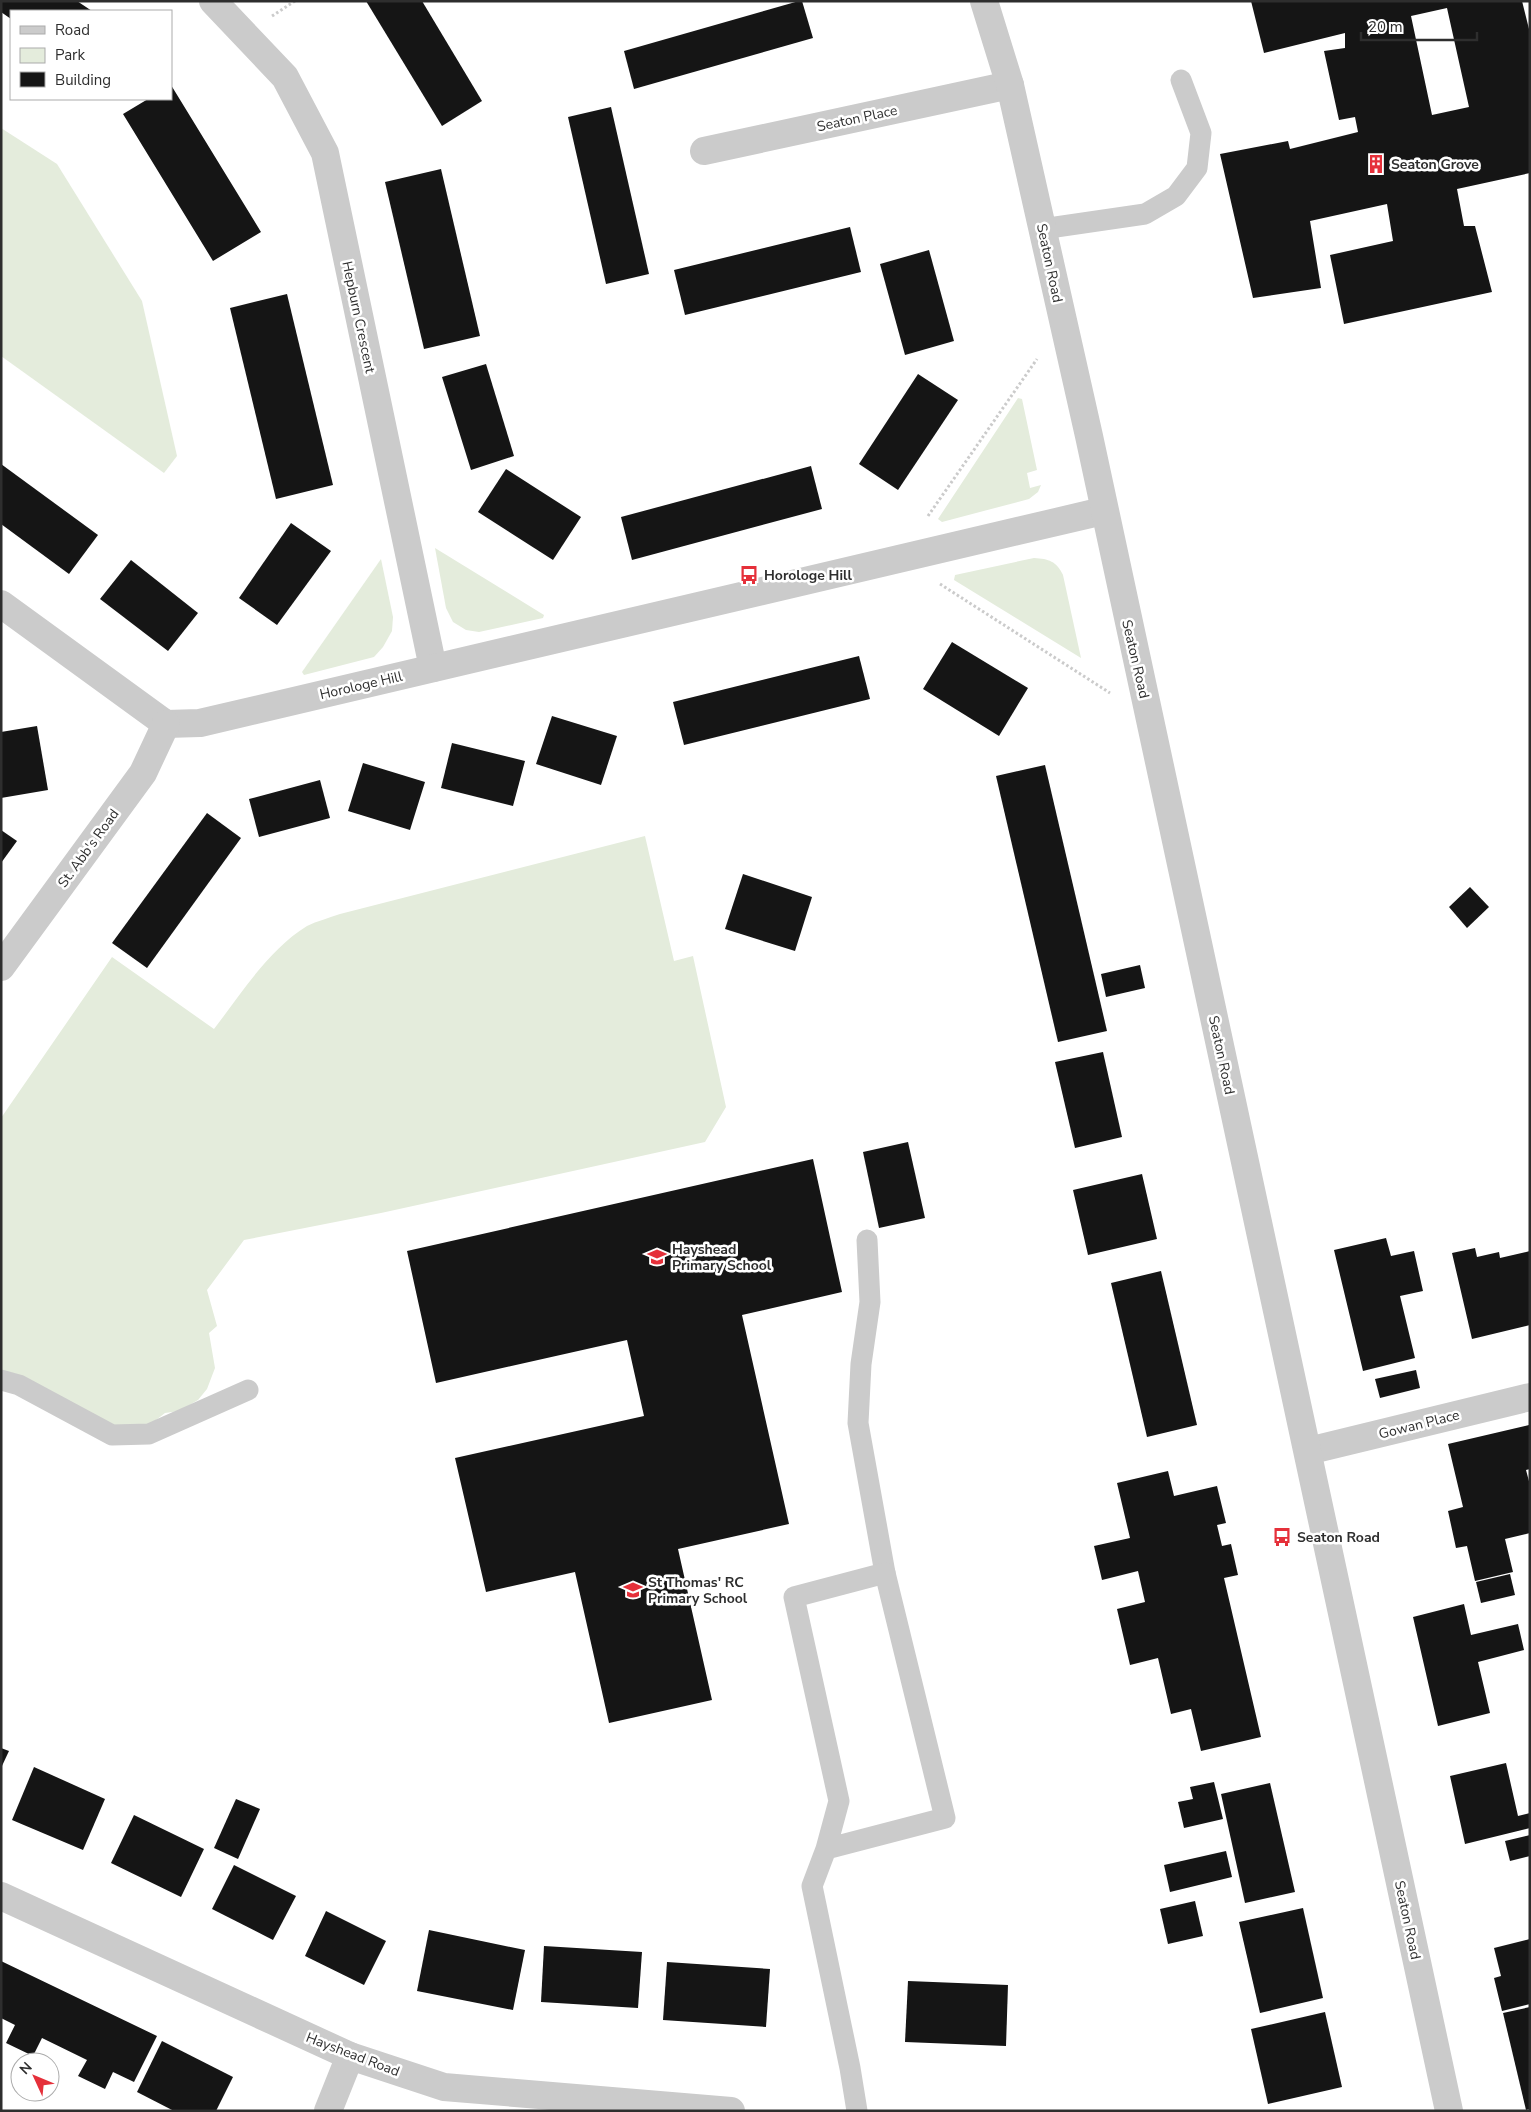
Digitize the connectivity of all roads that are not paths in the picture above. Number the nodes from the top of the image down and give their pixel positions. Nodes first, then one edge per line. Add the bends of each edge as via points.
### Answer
1 (214, 1) edge
2 (984, 1) edge
3 (1181, 80) dead end
4 (1010, 85) junction
5 (704, 151) dead end
6 (1042, 229) junction
7 (1103, 511) junction
8 (1, 604) edge
9 (433, 668) junction
10 (166, 724) junction
11 (1, 967) edge
12 (867, 1240) dead end
13 (1, 1380) edge
14 (248, 1390) dead end
15 (1530, 1397) edge
16 (1308, 1451) junction
17 (885, 1573) junction
18 (826, 1848) junction
19 (1, 1896) edge
20 (350, 2056) junction
21 (328, 2111) edge
22 (731, 2111) edge
23 (857, 2111) edge
24 (1450, 2111) edge

1 - 9 street, Hepburn Crescent via 285,77 325,153
2 - 4 street, Seaton Road
3 - 6 lane via 1201,133 1197,168 1176,196 1145,214
4 - 5 street, Seaton Place
4 - 6 street, Seaton Road
6 - 7 street, Seaton Road
7 - 9 street, Horologe Hill
7 - 16 street, Seaton Road
8 - 10 street
9 - 10 street, Horologe Hill via 200,723
10 - 11 street, St. Abb's Road via 143,773
12 - 17 lane via 870,1302 861,1364 858,1423
13 - 14 lane via 19,1385 112,1435 149,1434
15 - 16 street, Gowan Place
16 - 24 street, Seaton Road
17 - 18 lane via 794,1597 839,1801
17 - 18 lane via 945,1818
18 - 23 lane via 812,1886
19 - 20 street, Hayshead Road
20 - 21 street
20 - 22 street, Hayshead Road via 444,2087

